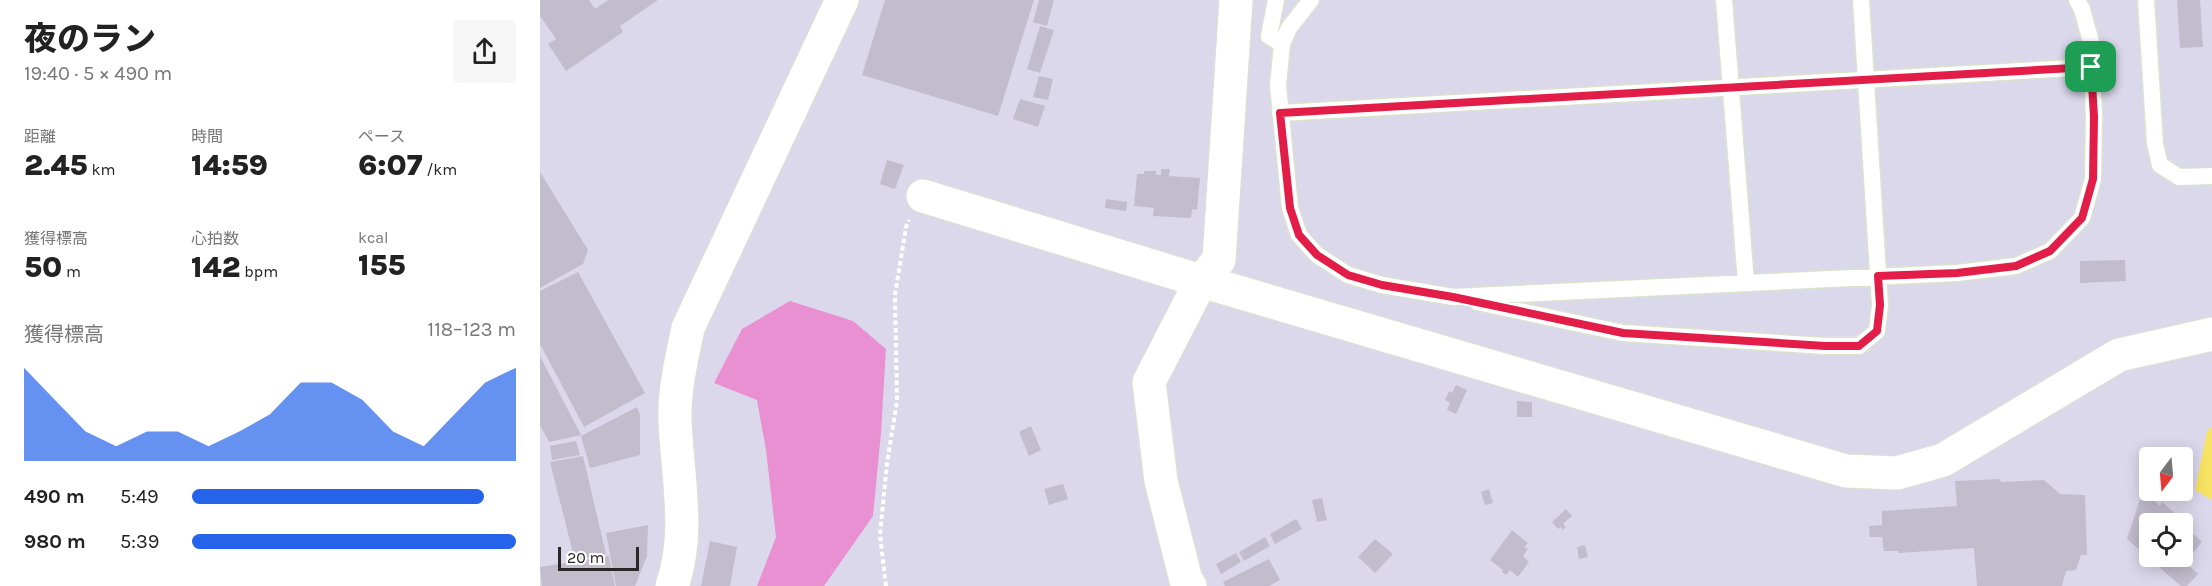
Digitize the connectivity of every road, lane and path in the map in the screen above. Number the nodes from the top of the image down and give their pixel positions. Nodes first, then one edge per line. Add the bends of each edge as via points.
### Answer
1 (842, 0) edge
2 (1236, 0) edge
3 (1276, 0) edge
4 (1311, 0) edge
5 (1724, 0) edge
6 (1861, 0) edge
7 (2077, 0) edge
8 (2146, 0) edge
9 (1282, 44) junction
10 (2091, 67) junction
11 (1867, 80) junction
12 (1731, 88) junction
13 (1280, 113) junction
14 (2212, 176) edge
15 (923, 196) joint
16 (1878, 276) junction
17 (1201, 281) junction
18 (1746, 283) junction
19 (1453, 297) junction
20 (2212, 334) edge
21 (672, 586) edge
22 (886, 586) edge
23 (1190, 586) edge

1 - 21 street via 688,328 678,376 675,418 683,531
2 - 17 street via 1219,260
3 - 9 lane via 1269,36
4 - 9 lane
5 - 12 lane
6 - 11 lane
7 - 10 lane via 2091,42
8 - 14 lane via 2155,144 2160,165 2178,177
9 - 13 lane
10 - 11 lane
10 - 16 lane via 2093,179 2082,218 2050,251 2016,266
11 - 12 lane
11 - 16 lane
12 - 13 lane
12 - 18 lane
13 - 19 lane via 1290,208 1299,235 1317,255 1348,275
15 - 17 street
15 - 22 path via 906,227 895,295 897,401 880,535
16 - 18 lane
16 - 19 lane via 1877,331 1859,346 1623,333
17 - 20 street via 1846,471 1897,472 1943,460 2119,355
17 - 23 street via 1149,382 1161,481
18 - 19 lane

